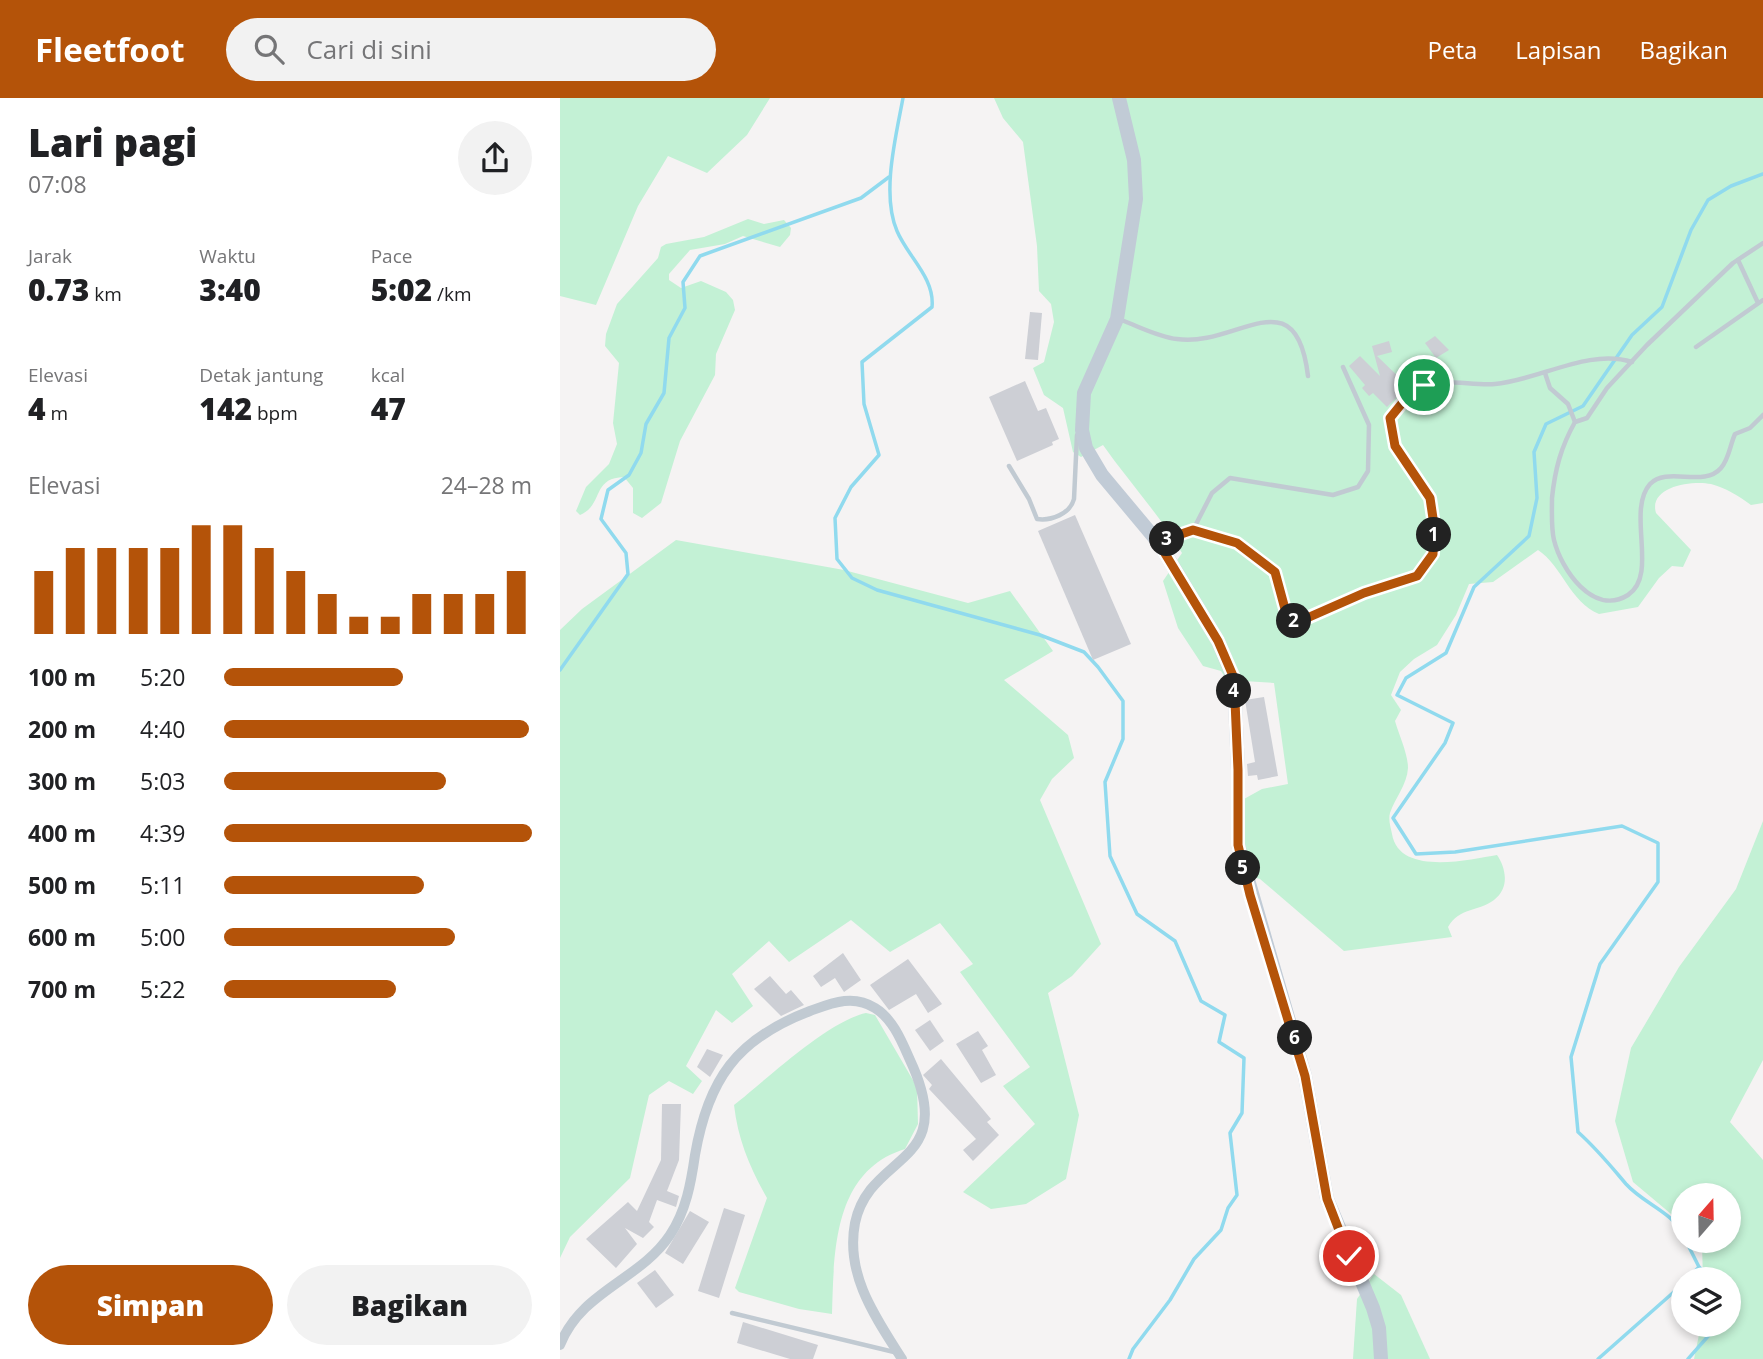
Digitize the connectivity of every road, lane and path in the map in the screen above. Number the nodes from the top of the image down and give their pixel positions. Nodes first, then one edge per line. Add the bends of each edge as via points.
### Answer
1 (1119, 98) edge
2 (1762, 245) edge
3 (1738, 260) junction
4 (1760, 302) edge
5 (1116, 319) junction
6 (1696, 347) dead end
7 (1632, 362) junction
8 (1343, 367) dead end
9 (1545, 373) junction
10 (1308, 376) dead end
11 (1763, 415) edge
12 (1574, 420) junction
13 (1081, 421) junction
14 (1009, 466) dead end
15 (1193, 530) junction
16 (1158, 542) junction
17 (732, 1313) dead end
18 (560, 1345) edge
19 (900, 1356) edge
20 (1381, 1359) edge

1 - 5 street via 1134,160 1136,199
2 - 3 lane
3 - 4 lane
3 - 7 lane
4 - 6 lane
5 - 10 lane via 1177,340 1222,336 1272,319 1284,321 1305,348
5 - 13 street via 1084,393
7 - 9 lane via 1608,357
7 - 12 lane via 1587,418
8 - 15 lane via 1369,425 1368,471 1357,487 1333,495 1230,478 1212,493
9 - 12 lane via 1550,388 1568,404
9 - 15 lane via 1500,383 1424,385 1394,409 1390,418 1395,446 1430,498 1434,525 1433,554 1417,576 1298,622 1288,620 1275,572 1237,543
11 - 12 lane via 1735,434 1719,470 1710,475 1657,479 1650,484 1643,505 1639,579 1628,595 1615,599 1592,598 1581,589 1554,540 1555,473 1560,447
13 - 14 lane via 1074,499 1068,510 1037,519
13 - 16 street via 1086,448 1102,475
15 - 16 lane
16 - 20 street via 1218,641 1234,678 1238,845 1305,1076 1327,1199 1373,1308
17 - 19 lane
18 - 19 street via 566,1329 590,1300 654,1254 676,1226 690,1188 707,1102 728,1066 802,1014 847,1000 868,1004 885,1017 901,1041 925,1098 920,1136 913,1150 865,1197 853,1235 863,1294

